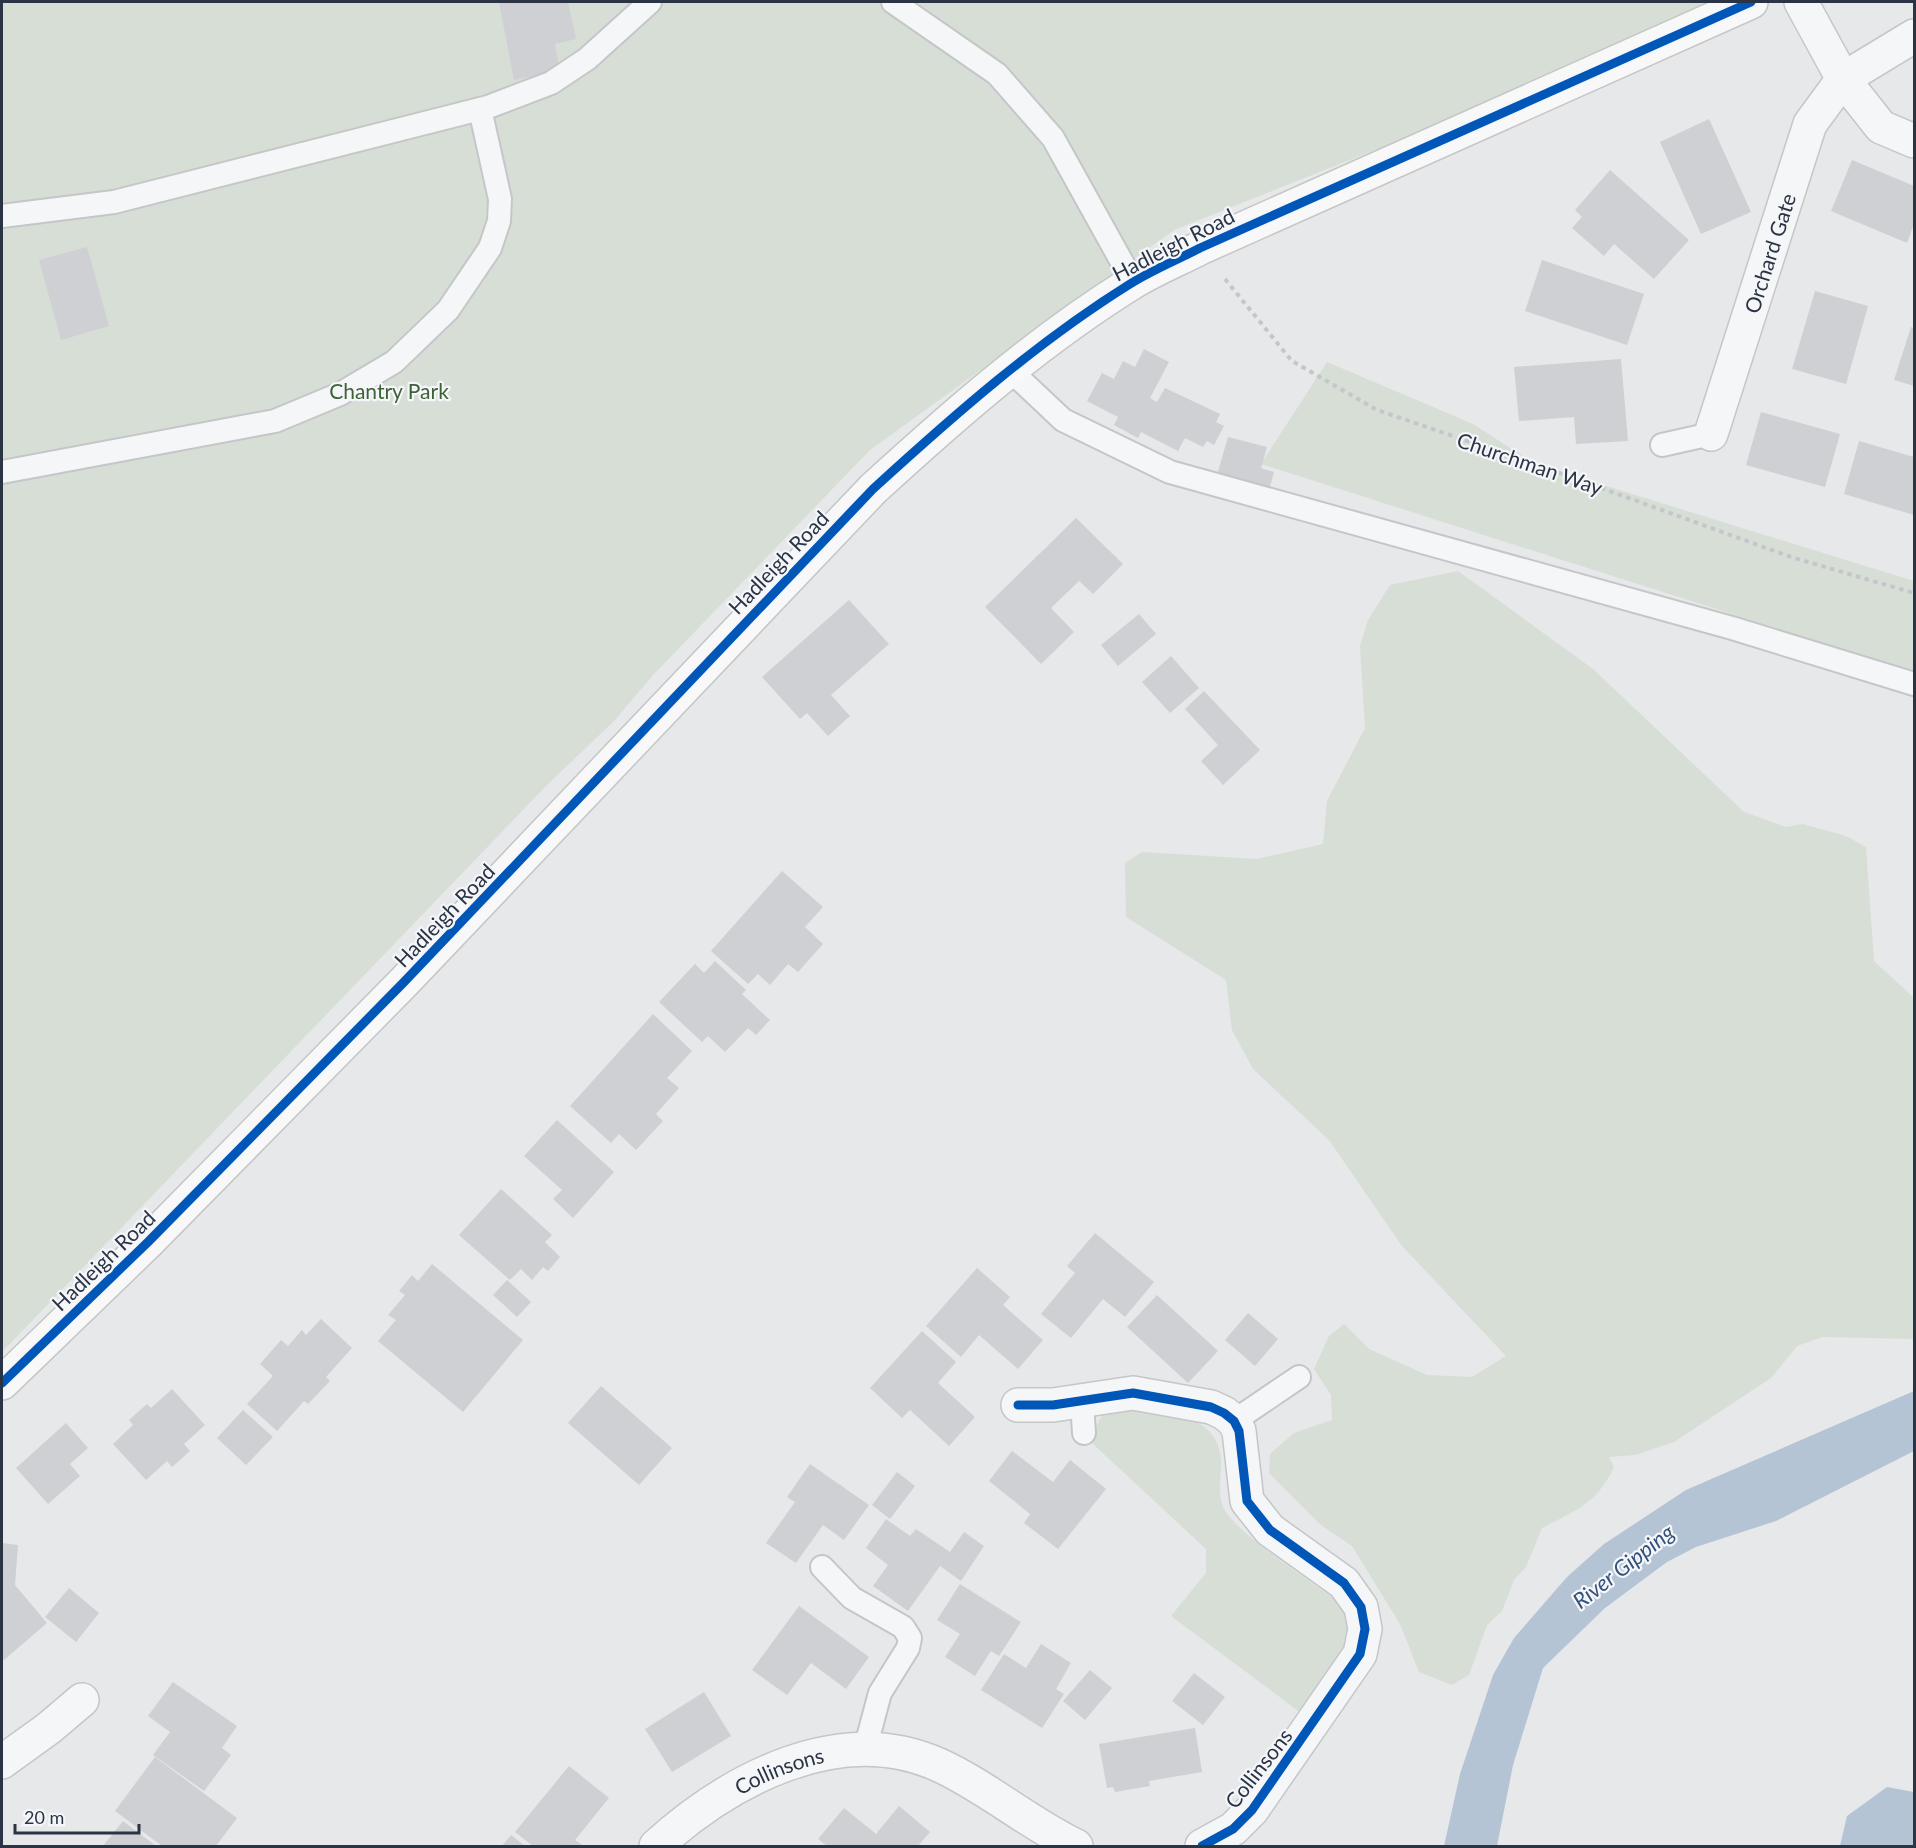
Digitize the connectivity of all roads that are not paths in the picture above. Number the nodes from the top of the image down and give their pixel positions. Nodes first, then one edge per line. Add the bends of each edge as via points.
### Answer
1 (650, 2) edge
2 (893, 2) edge
3 (1751, 2) edge
4 (1801, 2) edge
5 (1914, 36) edge
6 (1843, 79) junction
7 (480, 109) junction
8 (1914, 141) edge
9 (2, 216) edge
10 (1132, 282) junction
11 (1011, 370) junction
12 (1711, 434) joint
13 (1662, 445) dead end
14 (2, 472) edge
15 (1914, 684) edge
16 (1299, 1377) dead end
17 (2, 1383) edge
18 (1018, 1405) dead end
19 (1234, 1421) junction
20 (822, 1567) dead end
21 (82, 1700) dead end
22 (865, 1749) junction
23 (2, 1762) edge
24 (657, 1846) edge
25 (1076, 1846) edge
26 (1202, 1846) edge

1 - 7 lane via 587,59 551,84
2 - 10 lane via 997,74 1053,138
3 - 10 street, Hadleigh Road
4 - 6 street
5 - 6 street
6 - 8 street via 1881,128
6 - 12 street, Orchard Gate via 1810,124
7 - 9 lane via 114,202
7 - 14 lane via 500,199 494,239 448,310 394,362 340,394 275,421
10 - 11 street, Hadleigh Road via 1070,323
11 - 15 lane via 1063,420 1170,472 1720,625
11 - 17 street, Hadleigh Road via 947,421 873,489 404,982 148,1242
12 - 13 lane
16 - 19 lane
18 - 19 street via 1083,1417 1134,1393 1211,1407
19 - 26 street, Collinsons via 1242,1445 1247,1501 1270,1530 1344,1583 1361,1607 1365,1629 1360,1654 1252,1810 1233,1829
20 - 22 lane via 852,1598 903,1627 910,1638 908,1648 880,1693
21 - 23 street
22 - 24 street, Collinsons via 820,1754 760,1775 704,1808
22 - 25 street, Collinsons via 907,1754 937,1764

